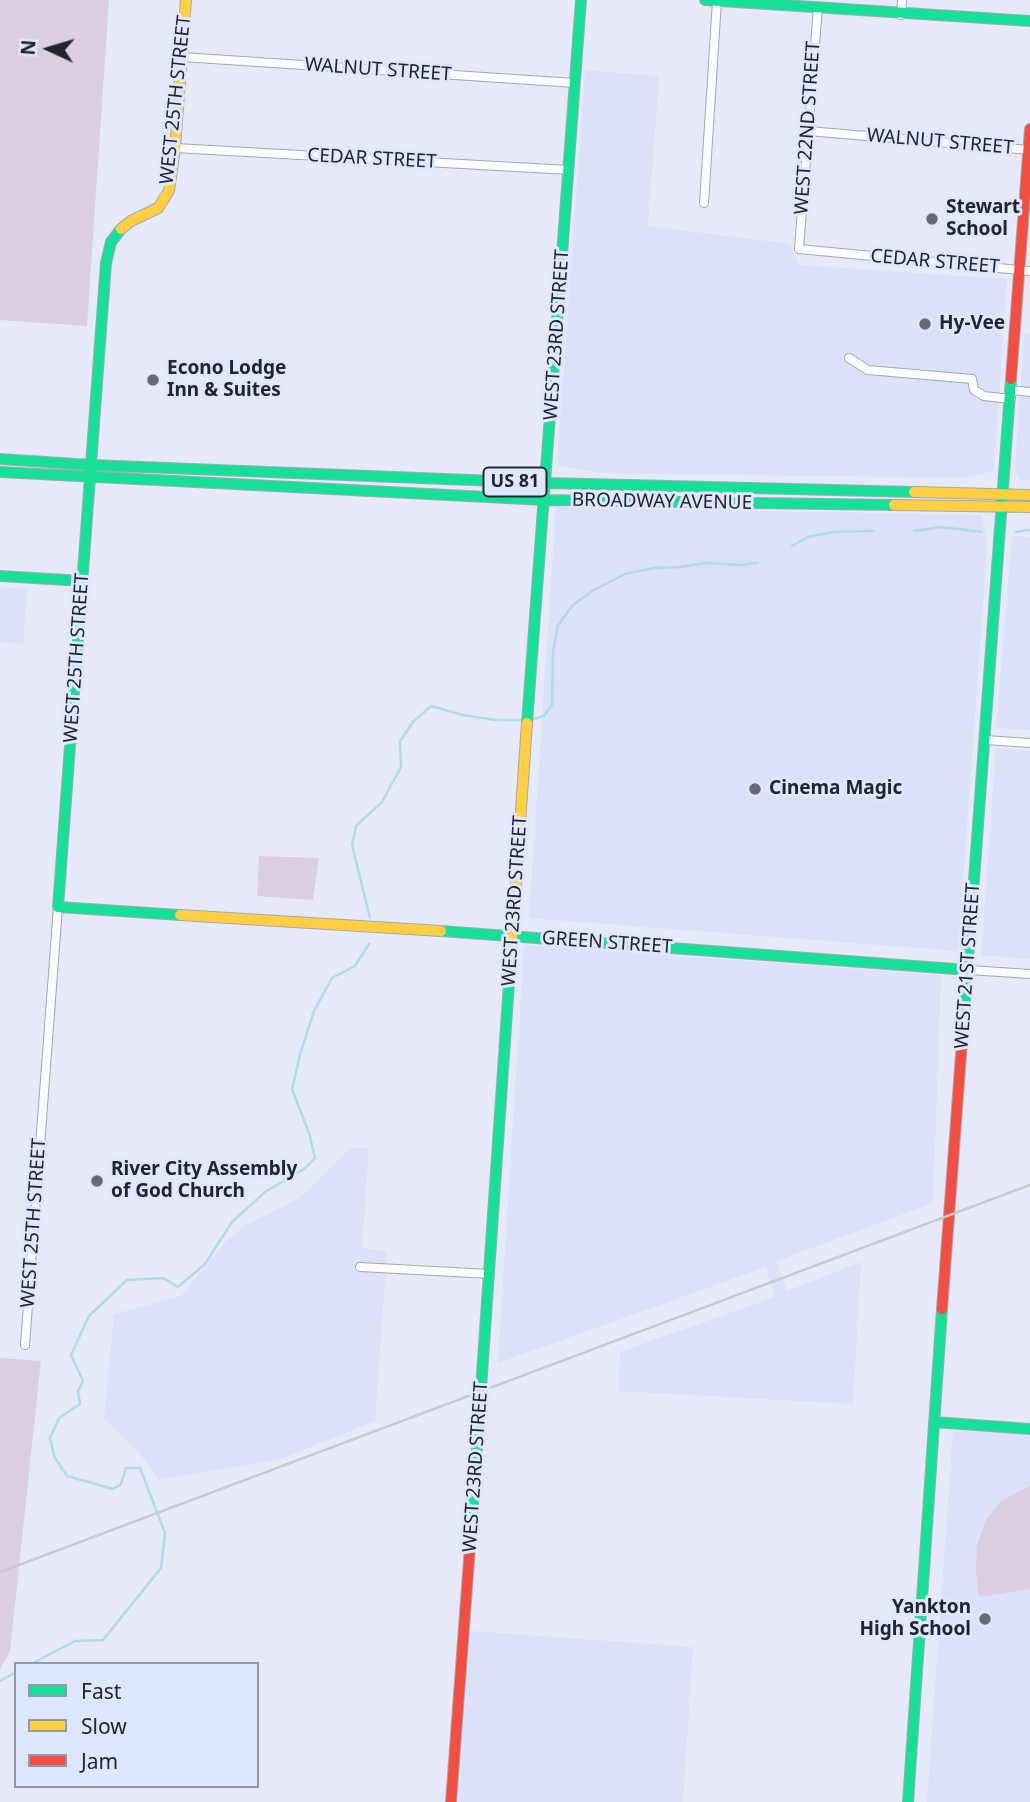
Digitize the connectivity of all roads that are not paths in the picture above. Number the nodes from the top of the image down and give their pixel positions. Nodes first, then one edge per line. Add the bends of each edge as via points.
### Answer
1 (186, 0) edge
2 (581, 0) edge
3 (705, 0) edge
4 (902, 0) edge
5 (717, 1) edge
6 (802, 3) edge
7 (818, 7) junction
8 (901, 15) junction
9 (1030, 22) edge
10 (182, 57) junction
11 (575, 83) junction
12 (1030, 129) edge
13 (808, 131) junction
14 (175, 148) junction
15 (1029, 150) edge
16 (569, 170) junction
17 (704, 203) dead end
18 (799, 249) joint
19 (1025, 270) edge
20 (849, 358) dead end
21 (1030, 392) edge
22 (1012, 394) junction
23 (0, 459) edge
24 (91, 465) junction
25 (0, 472) edge
26 (90, 477) junction
27 (546, 483) junction
28 (1004, 494) junction
29 (1030, 495) edge
30 (545, 500) junction
31 (1003, 507) junction
32 (1030, 507) edge
33 (0, 576) edge
34 (83, 581) junction
35 (985, 740) junction
36 (1030, 743) edge
37 (58, 907) junction
38 (513, 936) junction
39 (968, 970) junction
40 (1030, 974) edge
41 (360, 1267) dead end
42 (490, 1274) junction
43 (25, 1345) dead end
44 (934, 1422) junction
45 (1030, 1429) edge
46 (451, 1802) edge
47 (908, 1802) edge

1 - 10 main road, WEST 25TH STREET
2 - 11 main road, WEST 23RD STREET
3 - 5 main road
4 - 8 street
5 - 6 main road
5 - 17 street
6 - 7 main road
7 - 8 main road
7 - 13 street, WEST 22ND STREET
8 - 9 main road
10 - 11 street, WALNUT STREET
10 - 14 main road, WEST 25TH STREET
11 - 16 main road, WEST 23RD STREET
12 - 15 main road, WEST 21ST STREET
13 - 15 street, WALNUT STREET
13 - 18 street, WEST 22ND STREET
14 - 16 street, CEDAR STREET
14 - 24 main road, WEST 25TH STREET via 165,199 120,230 108,252
15 - 19 main road, WEST 21ST STREET
16 - 27 main road, WEST 23RD STREET
18 - 19 street, CEDAR STREET
19 - 22 main road, WEST 21ST STREET
20 - 22 street via 868,370 972,379 982,391
21 - 22 street
22 - 28 main road, WEST 21ST STREET
23 - 24 main road, BROADWAY AVENUE / US 81
24 - 26 main road, WEST 25TH STREET
24 - 27 main road, BROADWAY AVENUE / US 81
25 - 26 main road, BROADWAY AVENUE / US 81
26 - 30 main road, BROADWAY AVENUE / US 81
26 - 34 main road, WEST 25TH STREET
27 - 28 main road, BROADWAY AVENUE / US 81
27 - 30 main road, WEST 23RD STREET
28 - 29 main road, BROADWAY AVENUE / US 81
28 - 31 main road, WEST 21ST STREET
30 - 31 main road, BROADWAY AVENUE / US 81
30 - 38 main road, WEST 23RD STREET
31 - 32 main road, BROADWAY AVENUE / US 81
31 - 35 main road, WEST 21ST STREET
33 - 34 main road
34 - 37 main road, WEST 25TH STREET
35 - 36 street
35 - 39 main road, WEST 21ST STREET
37 - 38 main road, GREEN STREET
37 - 43 street, WEST 25TH STREET
38 - 39 main road, GREEN STREET
38 - 42 main road, WEST 23RD STREET
39 - 40 street, GREEN STREET
39 - 44 main road, WEST 21ST STREET
41 - 42 street
42 - 46 main road, WEST 23RD STREET
44 - 45 main road
44 - 47 main road, WEST 21ST STREET

